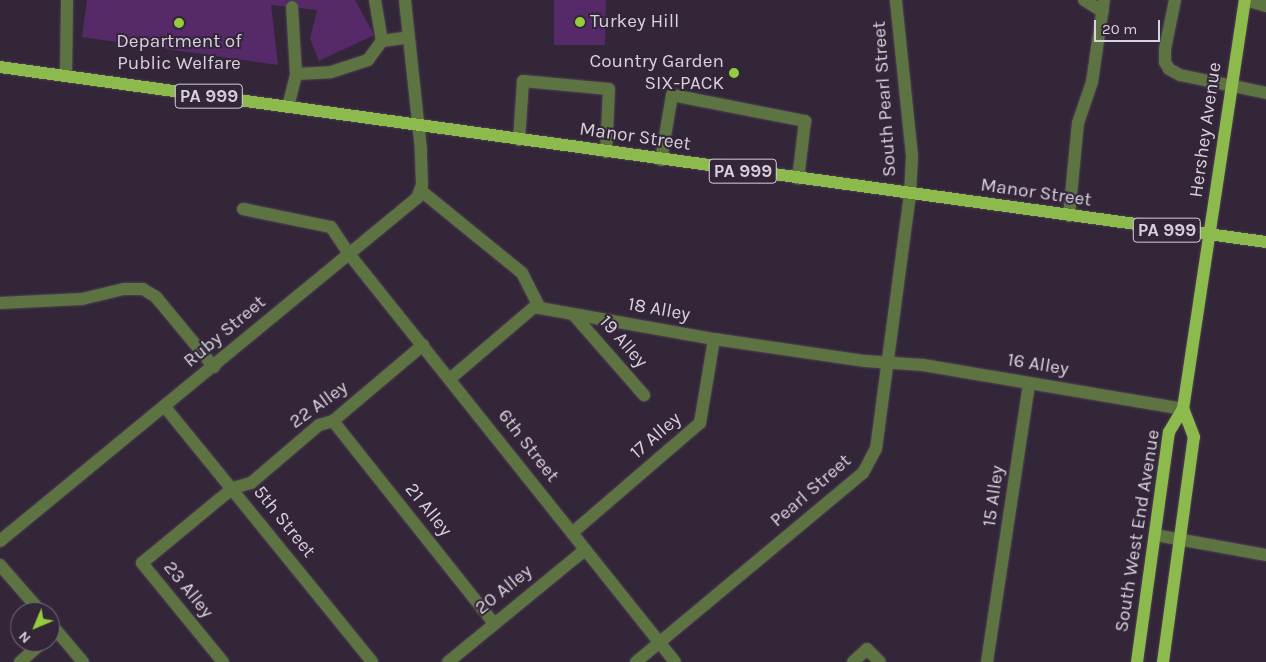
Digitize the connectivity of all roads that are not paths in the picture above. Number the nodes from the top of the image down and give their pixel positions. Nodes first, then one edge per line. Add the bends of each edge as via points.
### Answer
1 (67, 0) edge
2 (405, 0) edge
3 (896, 0) edge
4 (1084, 0) edge
5 (1175, 0) edge
6 (1245, 0) edge
7 (374, 1) edge
8 (1104, 6) edge
9 (1266, 6) edge
10 (292, 7) dead end
11 (409, 37) junction
12 (382, 41) junction
13 (0, 66) edge
14 (296, 74) junction
15 (66, 75) junction
16 (1232, 85) junction
17 (1266, 93) edge
18 (288, 107) junction
19 (418, 126) junction
20 (519, 140) junction
21 (606, 152) junction
22 (661, 160) junction
23 (798, 179) junction
24 (420, 190) junction
25 (910, 194) junction
26 (243, 208) dead end
27 (1068, 216) junction
28 (1210, 236) junction
29 (1266, 242) edge
30 (349, 254) junction
31 (0, 303) edge
32 (540, 308) junction
33 (573, 314) junction
34 (714, 339) junction
35 (424, 345) junction
36 (887, 360) junction
37 (214, 366) junction
38 (451, 378) junction
39 (1030, 383) junction
40 (644, 395) dead end
41 (165, 407) junction
42 (1183, 409) junction
43 (333, 422) junction
44 (233, 488) junction
45 (572, 534) junction
46 (1155, 535) junction
47 (1180, 539) junction
48 (0, 541) edge
49 (585, 550) junction
50 (1266, 555) edge
51 (0, 566) edge
52 (32, 602) edge
53 (493, 622) junction
54 (60, 638) edge
55 (659, 643) junction
56 (32, 652) edge
57 (20, 662) edge
58 (83, 662) edge
59 (223, 662) edge
60 (372, 662) edge
61 (448, 662) edge
62 (636, 662) edge
63 (675, 662) edge
64 (853, 662) edge
65 (880, 662) edge
66 (987, 662) edge
67 (1137, 662) edge
68 (1163, 662) edge

1 - 15 street
2 - 11 street
3 - 25 street, South Pearl Street via 912,156
4 - 8 street
5 - 16 street via 1165,49 1169,70
6 - 9 street
6 - 16 main road, Hershey Avenue
7 - 12 street
8 - 27 street via 1092,82 1078,122
10 - 14 street
11 - 12 street
11 - 19 street
12 - 14 street via 368,60 331,72
13 - 15 main road, Manor Street / PA 999
14 - 18 street
15 - 18 main road, Manor Street / PA 999
16 - 17 street
16 - 28 main road, Hershey Avenue
18 - 19 main road, Manor Street / PA 999
19 - 20 main road, Manor Street / PA 999
19 - 24 street
20 - 21 main road, Manor Street / PA 999
20 - 21 street via 523,82 609,89
21 - 22 main road, Manor Street / PA 999
22 - 23 main road, Manor Street / PA 999
22 - 23 street via 672,95 805,121
23 - 25 main road, Manor Street / PA 999
24 - 30 street, Ruby Street via 417,198
24 - 32 street via 522,273
25 - 27 main road, Manor Street / PA 999
25 - 36 street, Pearl Street
26 - 30 street, 6th Street via 331,227
27 - 28 main road, Manor Street / PA 999
28 - 29 main road, Manor Street / PA 999
28 - 42 main road, South West End Avenue
30 - 35 street, 6th Street
30 - 37 street, Ruby Street
31 - 37 street via 82,299 124,288 143,289 156,297
32 - 33 street, 18 Alley
32 - 38 street via 534,307
33 - 34 street, 18 Alley
33 - 40 street, 19 Alley
34 - 36 street, 18 Alley via 865,361
34 - 45 street, 17 Alley via 700,423
35 - 38 street, 6th Street
35 - 43 street, 22 Alley
36 - 39 street, 16 Alley
36 - 55 street, Pearl Street via 876,449 863,473
37 - 41 street, Ruby Street
38 - 45 street, 6th Street
39 - 42 street, 16 Alley
39 - 66 street, 15 Alley
41 - 44 street, 5th Street
41 - 48 street, Ruby Street
42 - 46 main road, South West End Avenue via 1169,432
42 - 47 main road, South West End Avenue via 1194,437
43 - 44 street, 22 Alley via 319,425 251,482
43 - 53 street, 21 Alley
44 - 59 street, 23 Alley via 142,563
44 - 60 street, 5th Street
45 - 49 street, 6th Street
46 - 47 street
46 - 67 main road, South West End Avenue
47 - 50 street
47 - 68 main road, South West End Avenue
49 - 53 street, 20 Alley
49 - 55 street, 6th Street
51 - 52 street
53 - 61 street, 20 Alley
54 - 58 street
55 - 62 street, Pearl Street
55 - 63 street, 6th Street
56 - 57 street
64 - 65 street via 867,649

